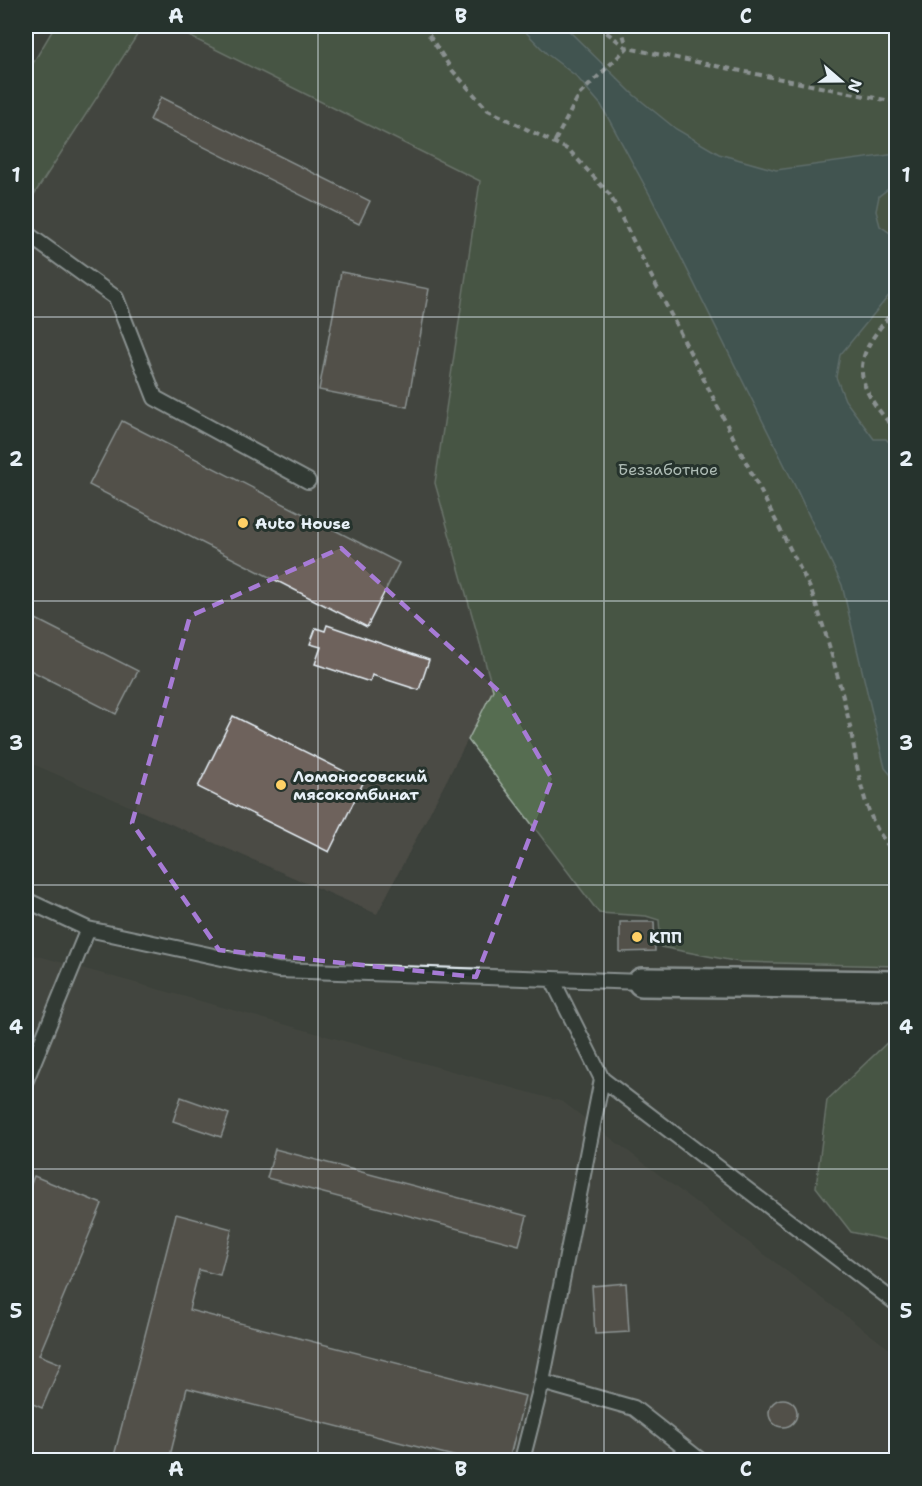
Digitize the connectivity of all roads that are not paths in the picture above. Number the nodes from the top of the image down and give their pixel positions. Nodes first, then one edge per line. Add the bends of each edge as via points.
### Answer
1 (26, 233) edge
2 (308, 481) dead end
3 (26, 900) edge
4 (88, 929) junction
5 (552, 980) junction
6 (642, 982) joint
7 (897, 985) edge
8 (602, 1078) junction
9 (26, 1080) edge
10 (897, 1303) edge
11 (542, 1382) junction
12 (522, 1461) edge
13 (700, 1461) edge

1 - 2 lane via 116,298 155,398
3 - 4 lane
4 - 5 lane via 278,970
4 - 9 lane
5 - 6 lane
5 - 8 lane
6 - 7 street
8 - 10 lane
8 - 11 lane
11 - 12 lane
11 - 13 lane via 633,1408

